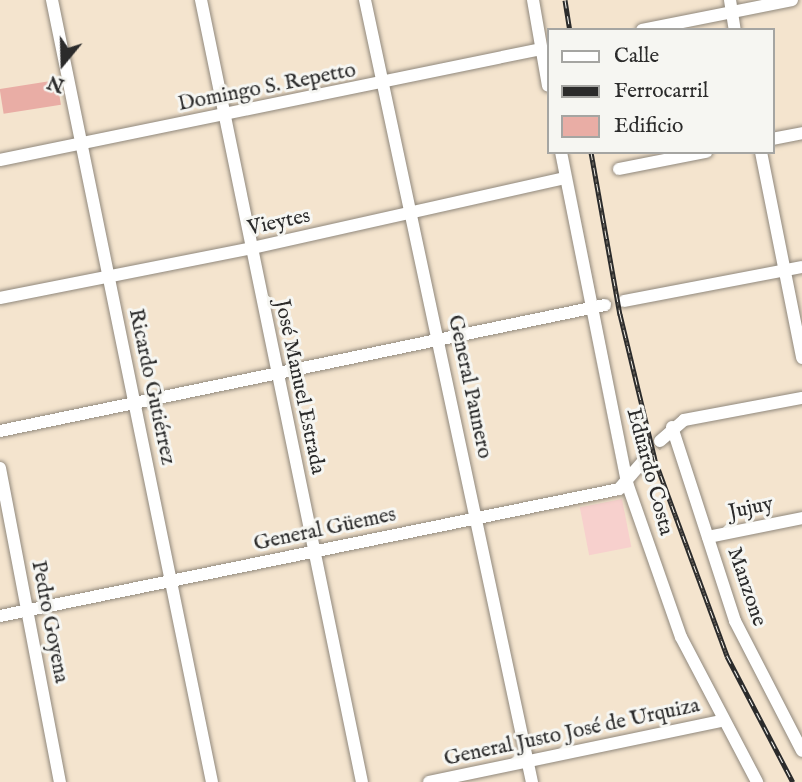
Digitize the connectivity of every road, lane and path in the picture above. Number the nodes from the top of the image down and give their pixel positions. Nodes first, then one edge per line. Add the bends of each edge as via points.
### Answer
1 (52, 0) edge
2 (201, 0) edge
3 (365, 0) edge
4 (533, 0) edge
5 (792, 0) edge
6 (731, 6) edge
7 (649, 28) edge
8 (736, 28) edge
9 (541, 49) junction
10 (546, 75) edge
11 (382, 84) junction
12 (226, 116) junction
13 (802, 133) edge
14 (774, 139) edge
15 (82, 143) junction
16 (561, 154) edge
17 (696, 154) edge
18 (761, 154) edge
19 (0, 160) edge
20 (619, 169) dead end
21 (565, 178) junction
22 (411, 214) junction
23 (251, 248) junction
24 (802, 267) edge
25 (784, 271) junction
26 (108, 277) junction
27 (0, 298) edge
28 (624, 301) dead end
29 (605, 305) dead end
30 (589, 308) junction
31 (440, 339) junction
32 (802, 358) edge
33 (275, 373) junction
34 (802, 398) edge
35 (134, 403) junction
36 (672, 427) junction
37 (0, 430) edge
38 (660, 441) tunnel mouth
39 (644, 460) tunnel mouth
40 (0, 468) edge
41 (627, 484) junction
42 (802, 518) edge
43 (476, 519) junction
44 (708, 537) junction
45 (314, 552) junction
46 (171, 581) junction
47 (27, 611) junction
48 (0, 616) edge
49 (722, 722) junction
50 (801, 747) edge
51 (528, 762) junction
52 (60, 782) edge
53 (212, 782) edge
54 (362, 782) edge
55 (429, 782) edge
56 (531, 782) edge
57 (757, 782) edge

1 - 15 street, Ricardo Gutiérrez
2 - 12 street, José Manuel Estrada
3 - 11 street, General Paunero
4 - 9 street
5 - 6 street
6 - 7 street
6 - 8 street
9 - 10 street
9 - 11 street, Domingo S. Repetto
11 - 12 street, Domingo S. Repetto
11 - 22 street, General Paunero
12 - 15 street, Domingo S. Repetto
12 - 23 street, José Manuel Estrada
13 - 14 street
15 - 19 street, Domingo S. Repetto
15 - 26 street, Ricardo Gutiérrez
16 - 21 street, Eduardo Costa
17 - 20 street
18 - 25 street
21 - 22 street, Vieytes
21 - 30 street, Eduardo Costa
22 - 23 street, Vieytes
22 - 31 street, General Paunero
23 - 26 street, Vieytes
23 - 33 street, José Manuel Estrada
24 - 25 street
25 - 28 street
25 - 32 street
26 - 27 street, Vieytes
26 - 35 street, Ricardo Gutiérrez
29 - 30 street
30 - 31 street
30 - 41 street, Eduardo Costa
31 - 33 street
31 - 43 street, General Paunero
33 - 35 street
33 - 45 street, José Manuel Estrada
34 - 36 street via 684,420
35 - 37 street
35 - 46 street, Ricardo Gutiérrez
36 - 38 street
36 - 44 street, Manzone
39 - 41 street
40 - 47 street, Pedro Goyena
41 - 43 street, General Güemes
41 - 49 street, Eduardo Costa via 681,637
42 - 44 street, Jujuy
43 - 45 street, General Güemes
43 - 51 street, General Paunero
44 - 50 street, Manzone via 735,621
45 - 46 street, General Güemes
45 - 54 street, José Manuel Estrada
46 - 47 street, General Güemes
46 - 53 street, Ricardo Gutiérrez
47 - 48 street, General Güemes
47 - 52 street, Pedro Goyena
49 - 51 street, General Justo José de Urquiza
49 - 57 street, Eduardo Costa
51 - 55 street, General Justo José de Urquiza
51 - 56 street, General Paunero

